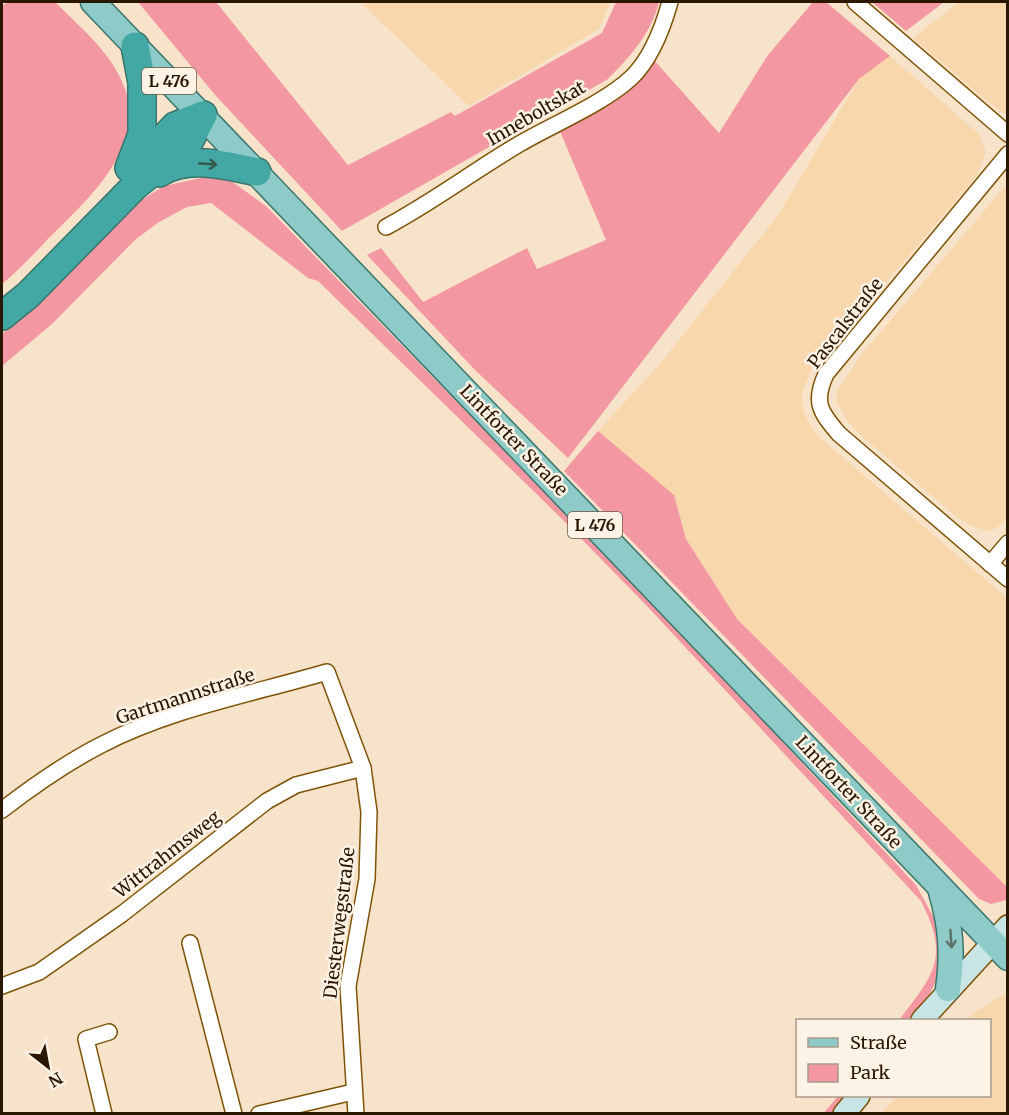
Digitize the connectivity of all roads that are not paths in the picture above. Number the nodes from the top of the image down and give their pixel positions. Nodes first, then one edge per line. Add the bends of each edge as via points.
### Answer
1 (93, 2) edge
2 (670, 2) edge
3 (855, 2) edge
4 (135, 46) junction
5 (202, 115) junction
6 (1008, 134) edge
7 (1008, 154) edge
8 (257, 172) junction
9 (129, 183) junction
10 (386, 227) dead end
11 (2, 303) edge
12 (2, 316) edge
13 (1008, 543) edge
14 (990, 564) junction
15 (1008, 579) edge
16 (327, 672) joint
17 (363, 768) junction
18 (2, 810) edge
19 (940, 889) junction
20 (1002, 942) edge
21 (190, 943) dead end
22 (2, 986) edge
23 (948, 989) junction
24 (923, 1019) edge
25 (109, 1032) dead end
26 (353, 1092) junction
27 (858, 1097) edge
28 (104, 1113) edge
29 (234, 1113) edge
30 (259, 1113) edge
31 (356, 1113) edge
32 (844, 1113) edge

1 - 4 main road, Lintforter Straße / L 476
2 - 10 street, Inneboltskat via 653,46 633,76
3 - 6 street
4 - 5 main road, Lintforter Straße / L 476
4 - 9 highway via 142,83 142,134
5 - 8 main road, Lintforter Straße / L 476
5 - 9 highway via 189,142
7 - 14 street, Pascalstraße via 826,374 818,403 839,434
9 -> 8 highway via 168,167 204,162
8 - 19 main road, Lintforter Straße / L 476
9 - 11 highway
9 - 12 highway via 28,295
13 - 14 street
14 - 15 street, Pascalstraße
16 - 17 street, Diesterwegstraße
16 - 18 street, Gartmannstraße via 156,721 67,764
17 - 22 street, Wittrahmsweg via 296,785 267,801 122,914 39,972
17 - 26 street, Diesterwegstraße via 369,812 367,879 348,986
19 - 20 main road, Lintforter Straße / L 476
19 -> 23 main road via 952,940
20 - 23 street
21 - 29 street
23 - 24 street
25 - 28 street via 86,1040
26 - 30 street
26 - 31 street, Diesterwegstraße
27 - 32 street

